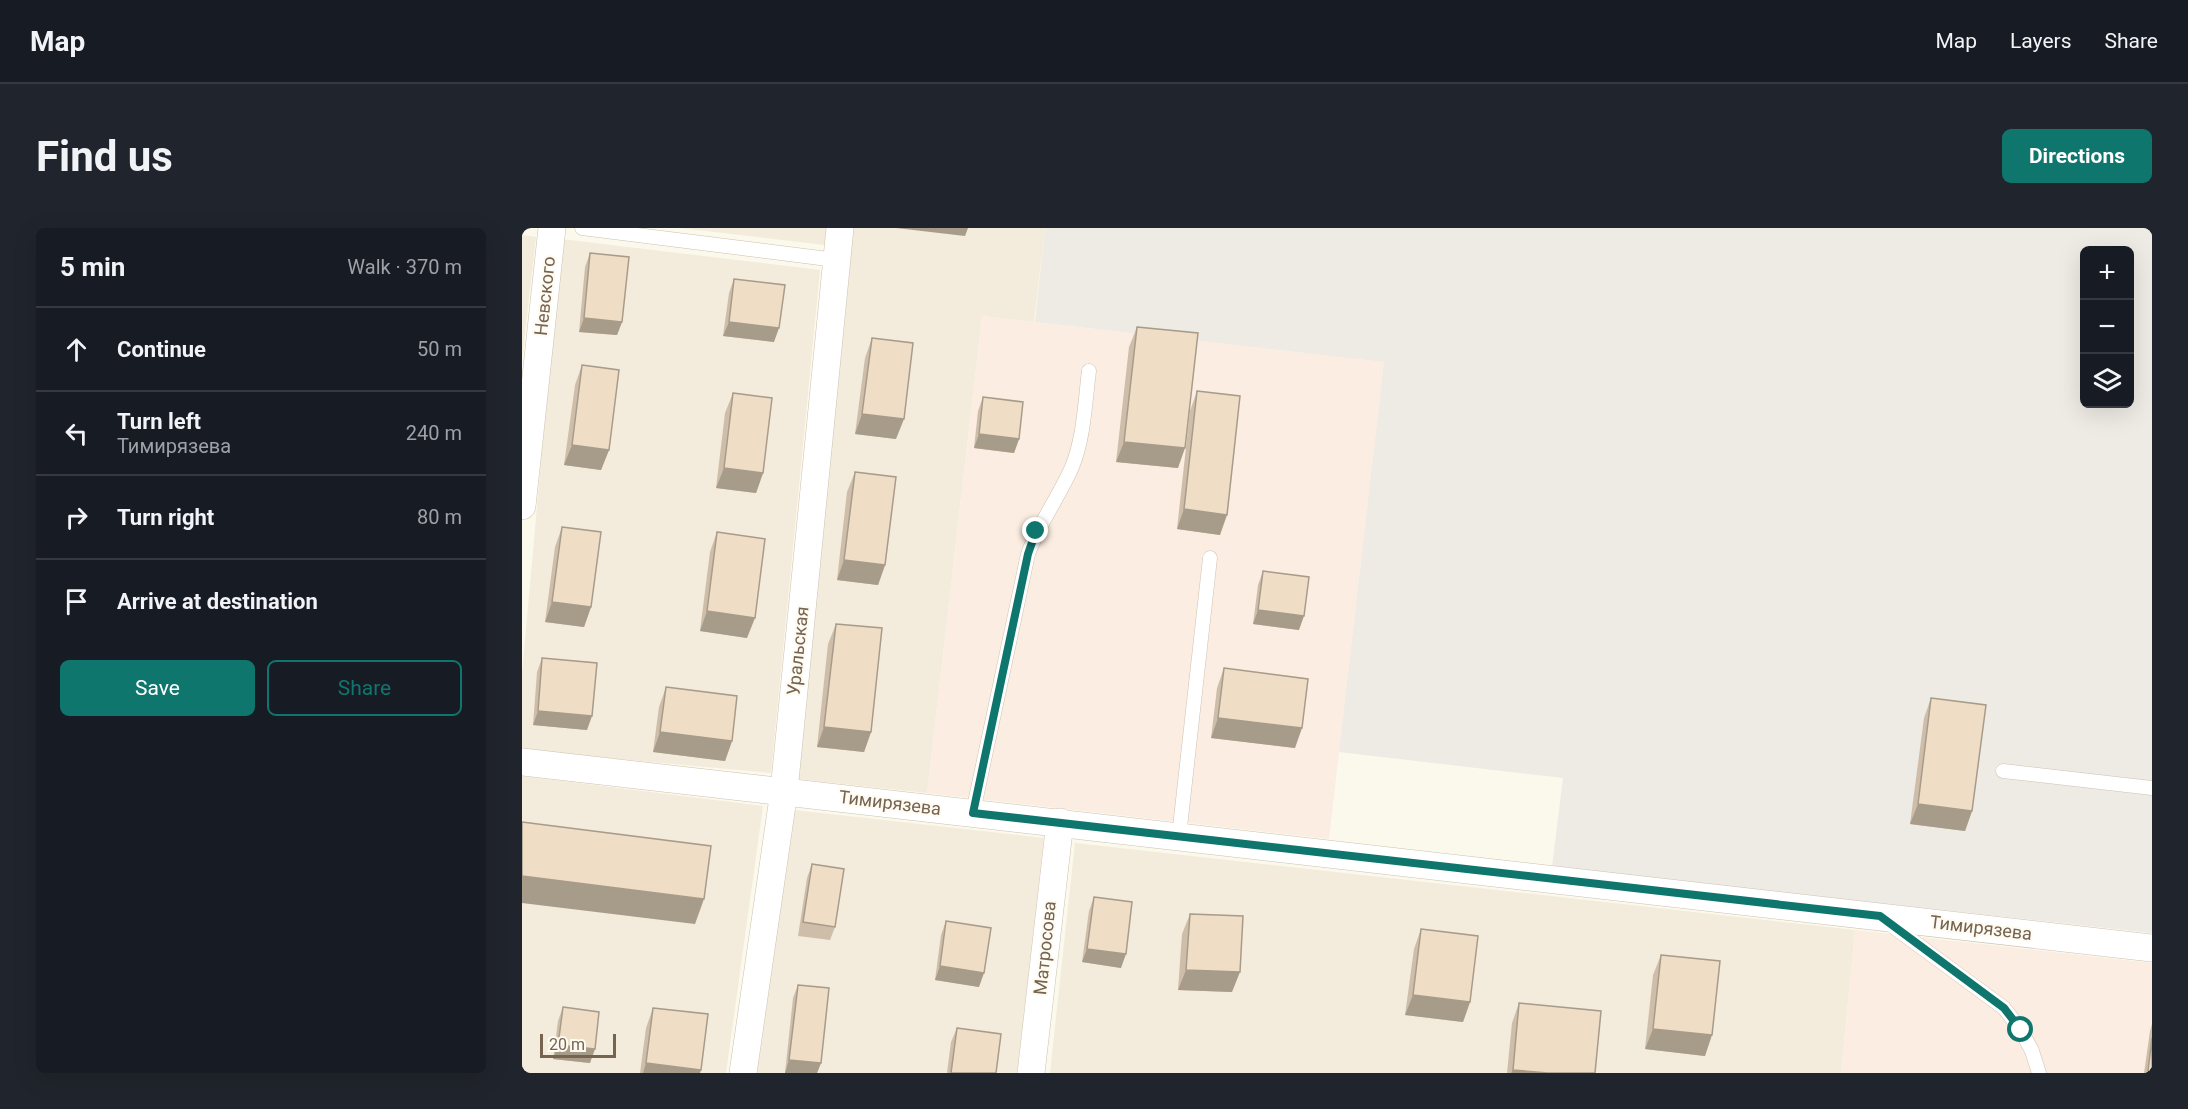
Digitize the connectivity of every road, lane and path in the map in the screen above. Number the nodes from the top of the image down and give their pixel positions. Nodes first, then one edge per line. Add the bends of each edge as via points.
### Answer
1 (552, 228) edge
2 (582, 228) edge
3 (840, 228) edge
4 (836, 260) junction
5 (1089, 371) dead end
6 (522, 506) edge
7 (1210, 558) dead end
8 (522, 762) edge
9 (2003, 771) dead end
10 (2152, 788) edge
11 (784, 791) junction
12 (973, 813) junction
13 (1060, 822) junction
14 (1179, 836) junction
15 (1880, 916) junction
16 (2152, 947) edge
17 (743, 1073) edge
18 (1031, 1073) edge
19 (2039, 1073) edge

1 - 6 street, Невского
2 - 4 lane
3 - 4 street, Уральская
4 - 11 street, Уральская
5 - 12 lane via 1079,446 1028,554
7 - 14 lane
8 - 11 street, Тимирязева
9 - 10 lane
11 - 12 street, Тимирязева
11 - 17 street, Уральская
12 - 13 street, Тимирязева
13 - 14 street, Тимирязева
13 - 18 street, Матросова
14 - 15 street, Тимирязева
15 - 16 street, Тимирязева
15 - 19 lane via 2004,1008 2021,1030

